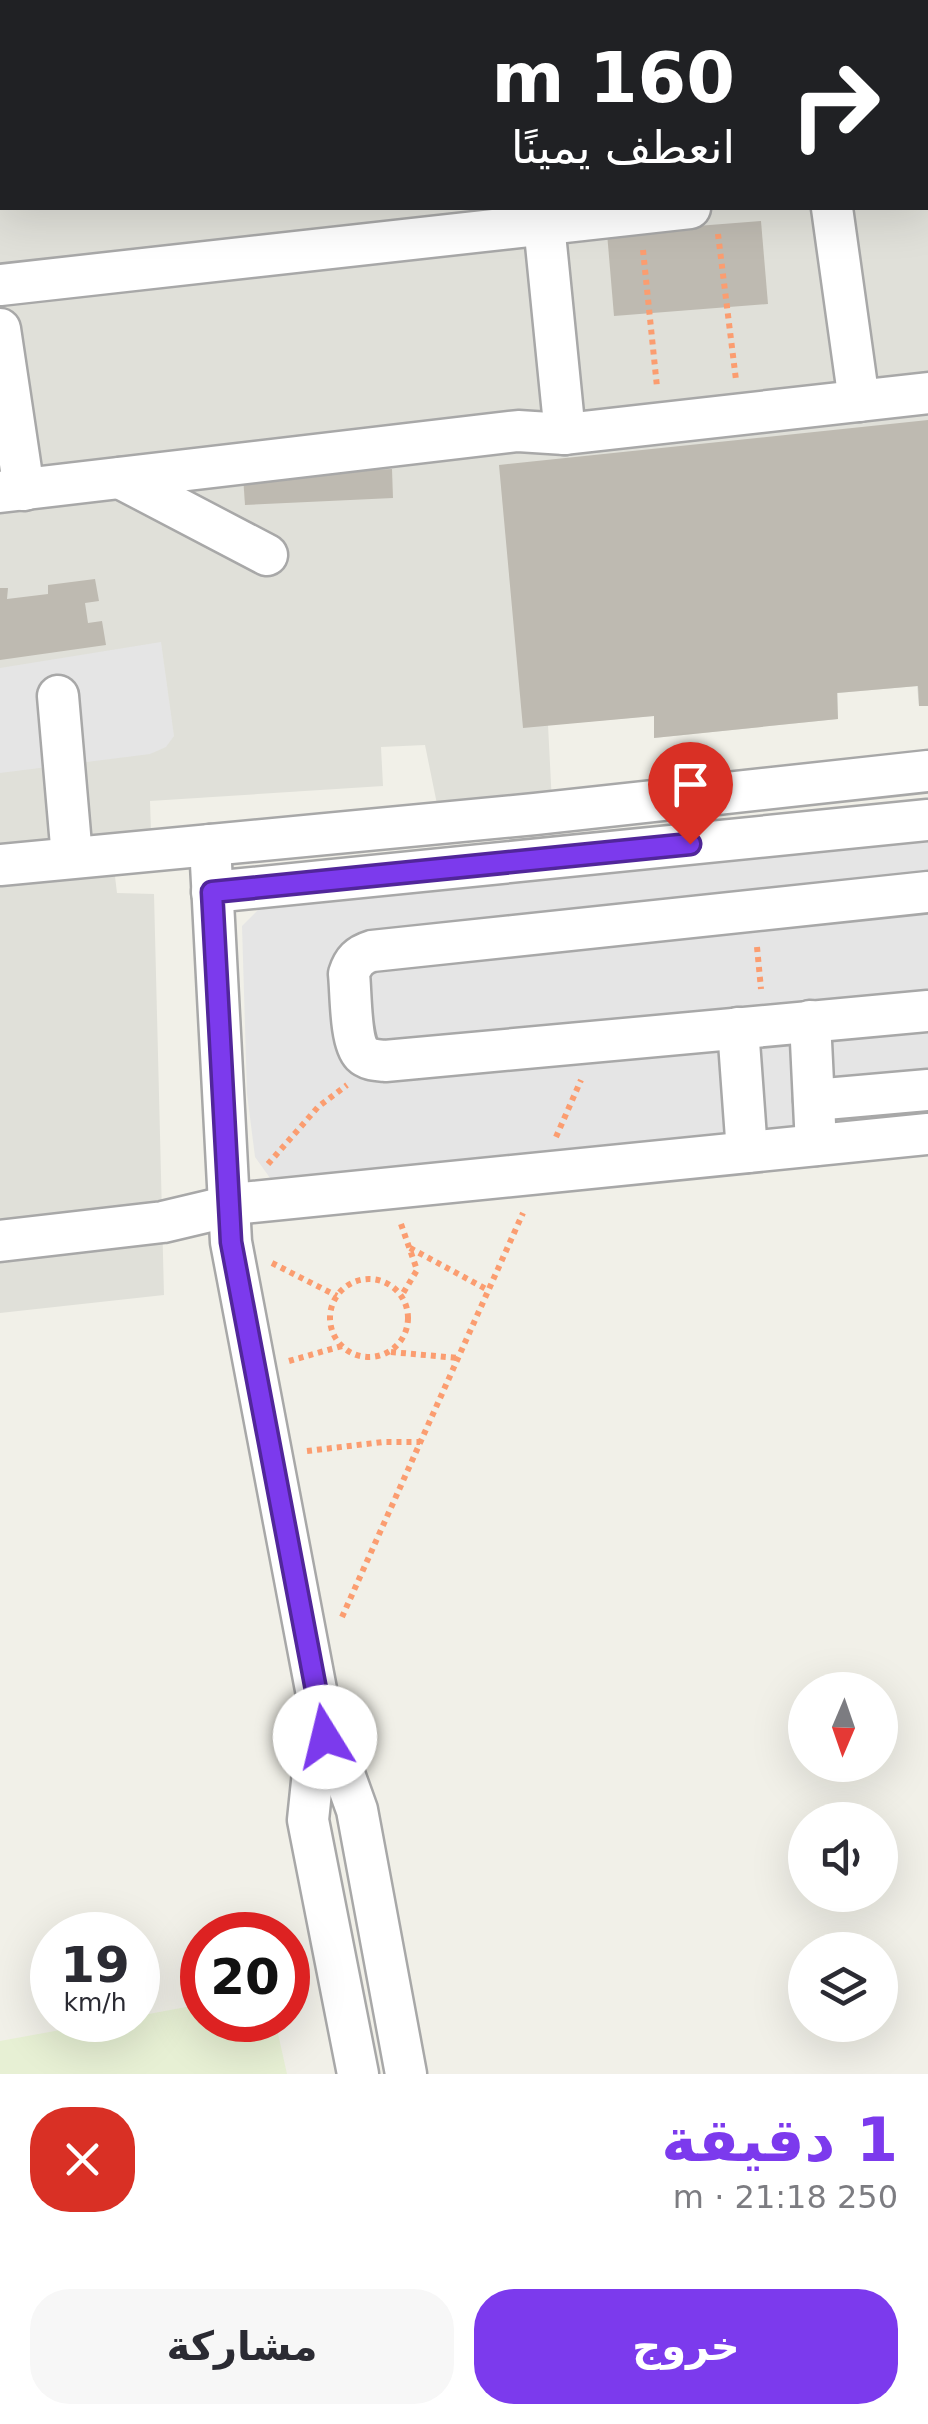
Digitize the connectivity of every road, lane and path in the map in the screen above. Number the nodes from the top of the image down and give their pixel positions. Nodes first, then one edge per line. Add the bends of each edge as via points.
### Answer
1 (832, 210) edge
2 (640, 213) junction
3 (704, 217) edge
4 (544, 224) junction
5 (0, 285) edge
6 (0, 329) edge
7 (928, 393) edge
8 (858, 401) junction
9 (740, 414) junction
10 (661, 423) junction
11 (565, 434) junction
12 (120, 478) junction
13 (12, 491) edge
14 (267, 555) dead end
15 (58, 696) dead end
16 (928, 771) edge
17 (928, 820) edge
18 (210, 845) junction
19 (72, 856) junction
20 (0, 865) edge
21 (212, 892) junction
22 (928, 892) edge
23 (928, 1011) edge
24 (810, 1020) junction
25 (738, 1028) junction
26 (598, 1041) junction
27 (385, 1061) junction
28 (928, 1090) edge
29 (814, 1100) junction
30 (928, 1134) edge
31 (816, 1145) junction
32 (747, 1152) junction
33 (540, 1173) junction
34 (388, 1188) junction
35 (234, 1217) junction
36 (0, 1240) edge
37 (409, 1247) junction
38 (488, 1290) junction
39 (337, 1296) junction
40 (402, 1296) junction
41 (342, 1346) junction
42 (390, 1352) junction
43 (458, 1358) junction
44 (254, 1372) junction
45 (420, 1442) junction
46 (271, 1456) junction
47 (339, 1623) dead end
48 (325, 1737) junction
49 (358, 2074) edge
50 (406, 2074) edge

1 - 8 street
2 - 3 street
2 - 4 street
2 - 10 path
3 - 9 path
4 - 5 street
4 - 11 street
6 - 13 street
7 - 8 street
8 - 9 street
9 - 10 street
10 - 11 street
11 - 12 street via 518,431
12 - 13 street
12 - 14 street
15 - 19 street
16 - 18 street
17 - 21 street
18 - 19 street
18 - 21 street
19 - 20 street
21 - 35 street
22 - 27 street via 361,954 349,974 356,1043 362,1054
23 - 24 street
24 - 25 street
24 - 29 street
25 - 26 street
25 - 32 street
26 - 27 street
26 - 33 path
27 - 35 path via 289,1136
28 - 29 street
29 - 31 street
30 - 31 street
31 - 32 street
32 - 33 street
33 - 34 street
33 - 38 path
34 - 35 street
34 - 37 path
35 - 36 street
35 - 39 path
35 - 44 street
37 - 38 path
37 - 40 path via 418,1270
38 - 43 path
39 - 40 path via 369,1279
39 - 41 path via 330,1316
40 - 42 path via 406,1332
41 - 42 path via 364,1357
41 - 44 path
42 - 43 path
43 - 45 path
44 - 46 street
45 - 46 path
45 - 47 path
46 - 48 street
48 - 49 street via 308,1820
48 - 50 street via 358,1810

